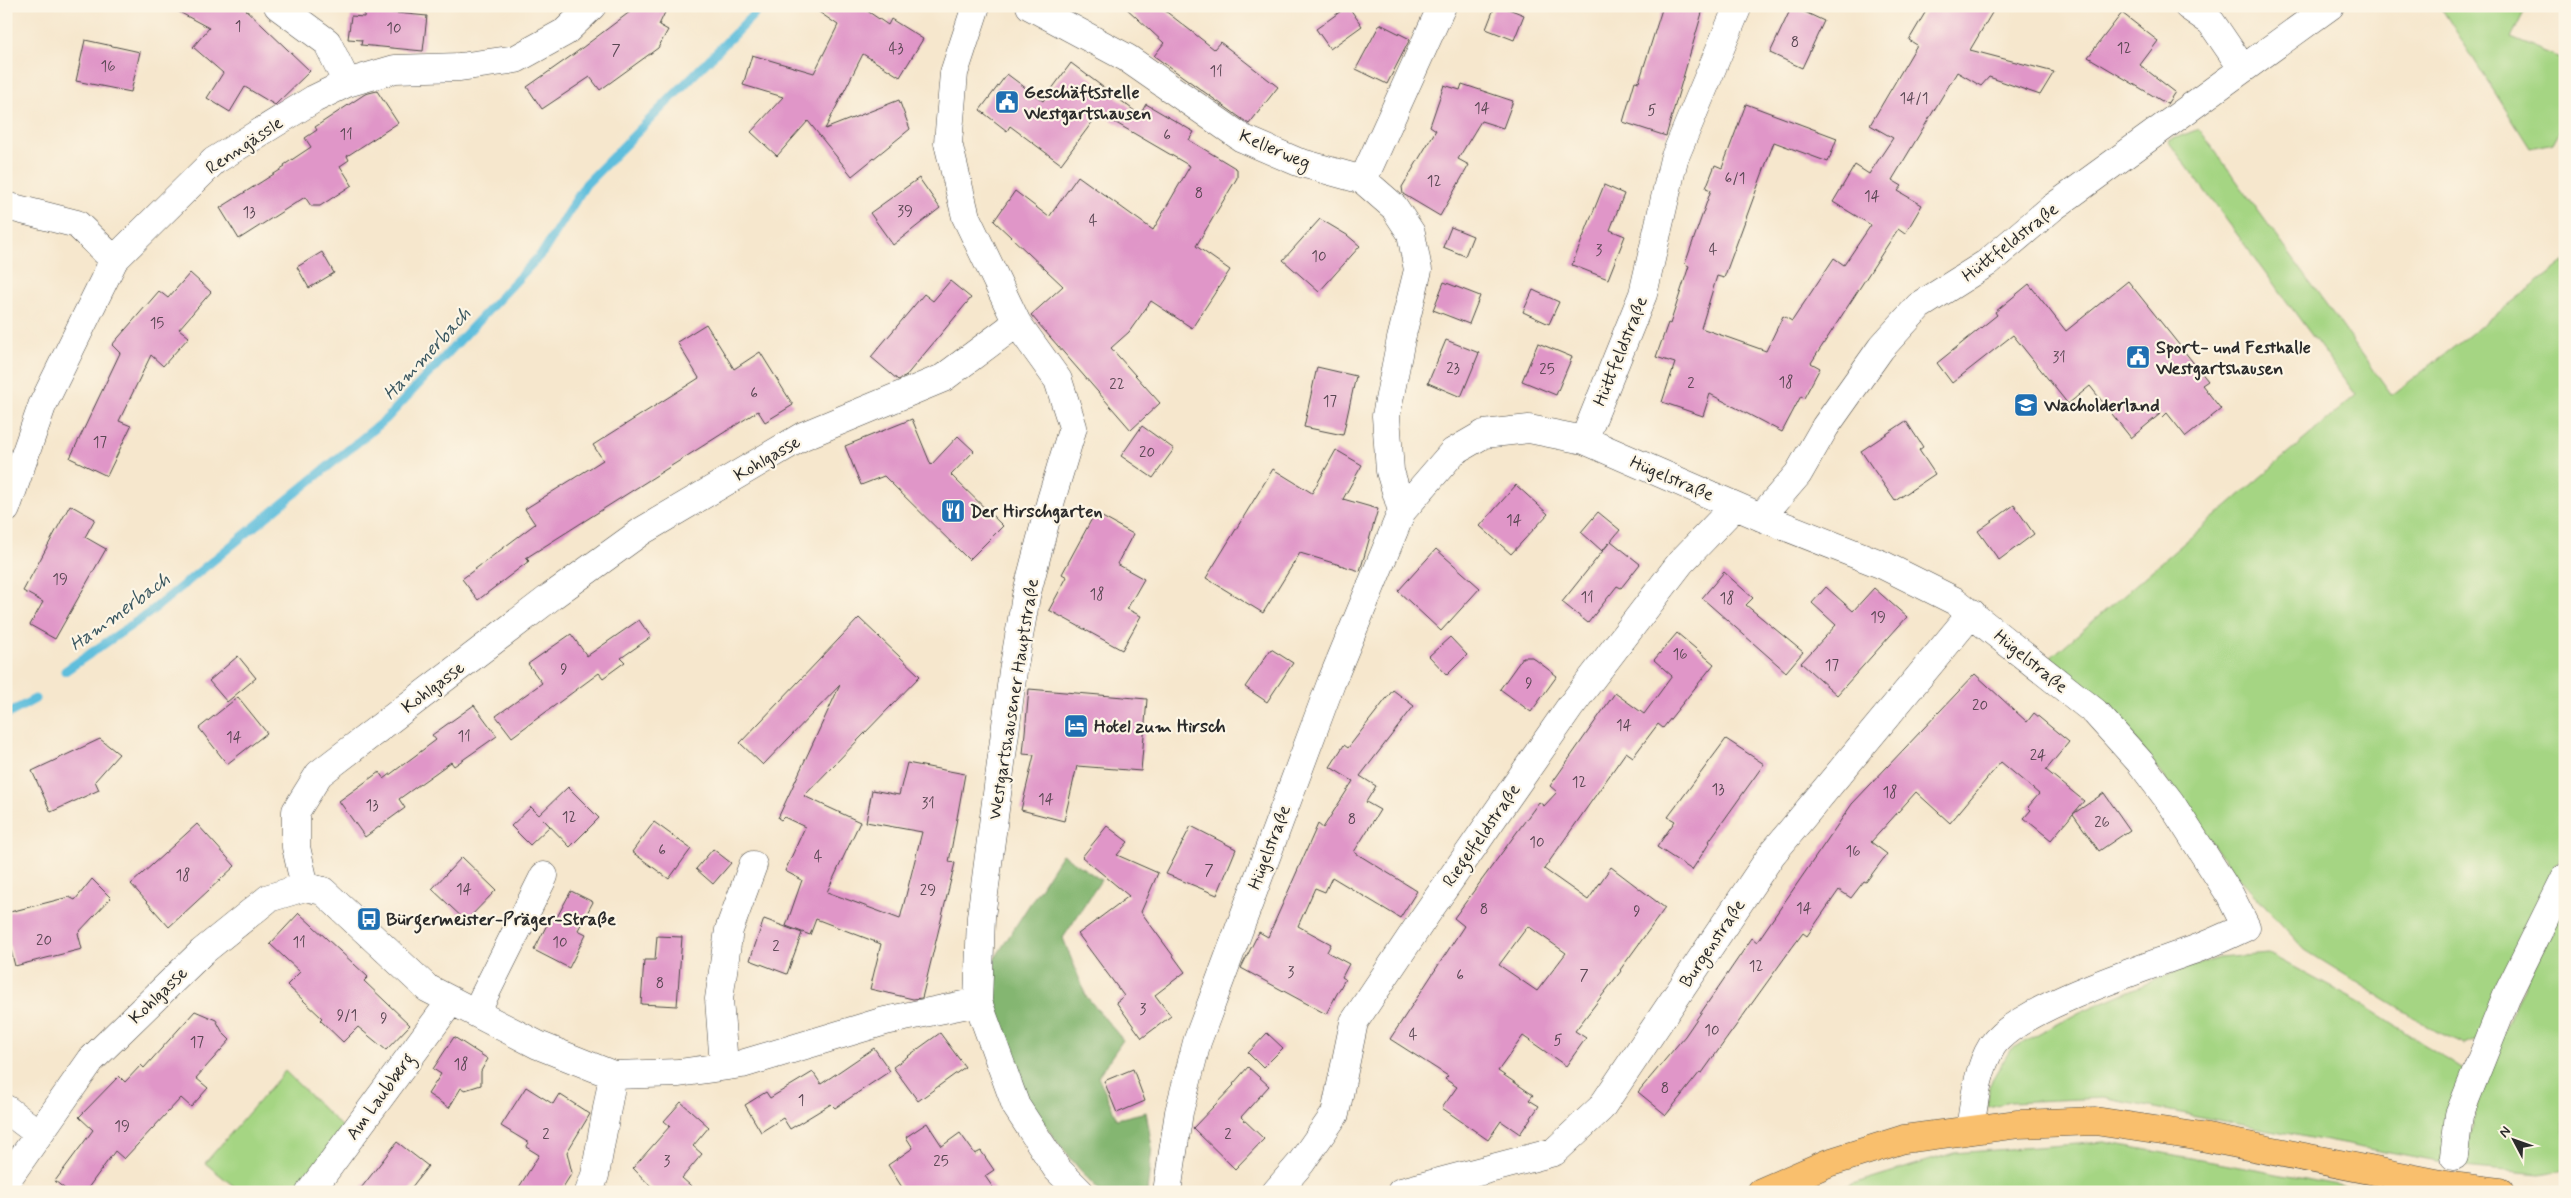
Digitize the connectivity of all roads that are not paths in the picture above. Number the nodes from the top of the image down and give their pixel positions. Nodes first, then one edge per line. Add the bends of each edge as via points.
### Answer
1 (278, 6) edge
2 (592, 6) edge
3 (976, 6) edge
4 (1030, 6) edge
5 (1442, 6) edge
6 (1738, 6) edge
7 (2188, 6) edge
8 (2330, 6) edge
9 (2243, 69) junction
10 (347, 83) junction
11 (1363, 180) junction
12 (6, 206) edge
13 (114, 260) junction
14 (1017, 323) junction
15 (1584, 440) junction
16 (1735, 506) junction
17 (6, 509) edge
18 (1402, 511) junction
19 (1761, 517) junction
20 (1972, 613) junction
21 (753, 865) dead end
22 (544, 876) dead end
23 (2565, 878) edge
24 (306, 887) junction
25 (451, 1001) junction
26 (978, 1002) junction
27 (476, 1012) junction
28 (724, 1066) junction
29 (613, 1075) junction
30 (6, 1109) edge
31 (1970, 1130) junction
32 (39, 1134) junction
33 (2454, 1156) dead end
34 (6, 1180) edge
35 (310, 1192) edge
36 (589, 1192) edge
37 (1080, 1192) edge
38 (1167, 1192) edge
39 (1276, 1192) edge
40 (1401, 1192) edge
41 (1761, 1192) edge
42 (2500, 1192) edge

1 - 10 street via 326,42
2 - 10 street, Renngässle via 565,32 516,60 460,67 394,69
3 - 14 street, Westgartshausener Hauptstraße via 954,73 948,143 966,217
4 - 11 street, Kellerweg via 1127,58 1242,138 1298,162
5 - 11 street
6 - 15 street, Hüttfeldstraße via 1674,159 1643,294
7 - 9 street via 2211,22
8 - 9 street, Hüttfeldstraße
9 - 19 street, Hüttfeldstraße via 2052,208 1987,263 1920,306 1881,348 1825,427 1798,474
10 - 13 street, Renngässle via 314,99 214,161
11 - 18 street via 1394,207 1411,233 1418,270 1386,416 1390,471
12 - 13 street via 77,224
13 - 17 street, Renngässle via 42,406
14 - 24 street, Kohlgasse via 944,378 803,436 642,531 319,774 296,811 296,847
14 - 26 street, Westgartshausener Hauptstraße via 1058,380 1073,427 1026,596 981,917
15 - 16 street, Hügelstraße
15 - 18 street, Hügelstraße via 1529,429 1484,434 1453,452
16 - 19 street, Hügelstraße
16 - 39 street, Riegelfeldstraße via 1681,562 1570,707 1354,1022 1335,1114
18 - 38 street, Hügelstraße via 1331,682 1197,1042 1179,1112
19 - 20 street, Hügelstraße via 1883,566 1955,601
20 - 31 street, Hügelstraße via 2095,712 2140,762 2171,802 2230,895 2246,927 2099,985 2020,1022 1993,1046 1977,1084
20 - 40 street, Burgenstraße via 1772,854 1600,1108 1554,1152
21 - 28 street via 730,930 719,999
22 - 27 street
23 - 33 street via 2508,993 2459,1115
24 - 25 street via 324,891 427,988
24 - 32 street, Kohlgasse via 269,898 202,952 91,1060
25 - 27 street
25 - 35 street, Am Laubberg
26 - 28 street via 885,1021 742,1064
26 - 37 street, Westgartshausener Hauptstraße via 1016,1106 1056,1169
27 - 29 street via 538,1045
28 - 29 street via 679,1073
29 - 36 street
30 - 32 street
31 - 41 main road via 1904,1140 1828,1164
31 - 42 main road via 2018,1124 2095,1121 2451,1186
32 - 34 street, Kohlgasse

